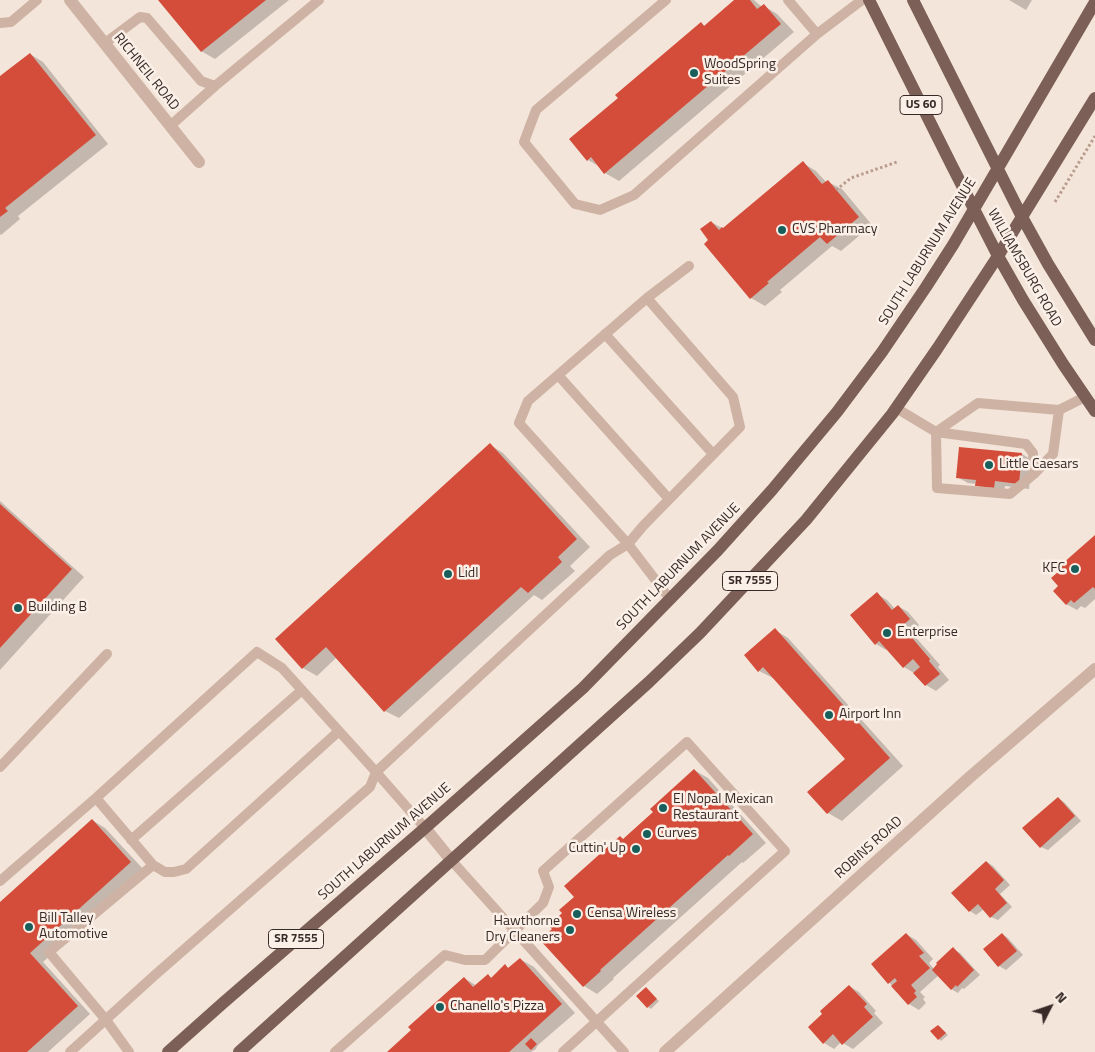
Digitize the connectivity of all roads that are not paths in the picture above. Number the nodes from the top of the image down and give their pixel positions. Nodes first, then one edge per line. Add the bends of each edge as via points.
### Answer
1 (37, 0) edge
2 (70, 0) edge
3 (319, 0) edge
4 (666, 0) edge
5 (788, 0) edge
6 (862, 0) edge
7 (869, 0) edge
8 (913, 0) edge
9 (1095, 2) edge
10 (0, 23) edge
11 (816, 34) junction
12 (105, 43) junction
13 (215, 86) junction
14 (1095, 98) edge
15 (170, 126) junction
16 (199, 162) dead end
17 (998, 169) junction
18 (974, 210) junction
19 (1022, 217) junction
20 (998, 256) junction
21 (689, 266) dead end
22 (646, 298) junction
23 (605, 334) junction
24 (1095, 340) edge
25 (558, 375) junction
26 (1085, 397) junction
27 (896, 408) junction
28 (1059, 410) junction
29 (1095, 410) edge
30 (936, 432) junction
31 (713, 454) junction
32 (1034, 474) junction
33 (670, 499) junction
34 (628, 544) junction
35 (670, 599) junction
36 (107, 654) dead end
37 (1095, 669) edge
38 (302, 690) junction
39 (339, 731) junction
40 (0, 767) edge
41 (376, 772) junction
42 (96, 798) junction
43 (425, 828) junction
44 (131, 840) junction
45 (451, 860) junction
46 (152, 865) junction
47 (0, 882) edge
48 (515, 930) junction
49 (106, 1020) junction
50 (597, 1022) junction
51 (70, 1052) edge
52 (129, 1052) edge
53 (168, 1052) edge
54 (238, 1052) edge
55 (335, 1052) edge
56 (563, 1052) edge
57 (624, 1052) edge
58 (665, 1052) edge

1 - 10 lane via 11,22
2 - 12 street, RICHNEIL ROAD
3 - 13 lane
4 - 11 lane via 536,110 524,142 575,204 600,210 634,195
5 - 11 lane
6 - 11 lane
7 - 18 main road, WILLIAMSBURG ROAD / US 60
8 - 17 main road, WILLIAMSBURG ROAD / US 60
9 - 17 main road, SOUTH LABURNUM AVENUE
12 - 13 lane via 140,17 147,18 201,81
12 - 15 street, RICHNEIL ROAD
13 - 15 lane
14 - 19 main road
15 - 16 street, RICHNEIL ROAD
17 - 18 main road, SOUTH LABURNUM AVENUE
17 - 19 main road, WILLIAMSBURG ROAD / US 60
18 - 20 main road, WILLIAMSBURG ROAD / US 60
18 - 35 main road, SOUTH LABURNUM AVENUE / SR 7555 via 882,352 820,434 748,517
19 - 20 main road
19 - 24 main road, WILLIAMSBURG ROAD / US 60
20 - 26 main road, WILLIAMSBURG ROAD / US 60
20 - 27 main road, SR 7555
21 - 22 lane
22 - 23 lane
22 - 31 lane via 733,397 740,427
23 - 25 lane
23 - 31 lane
25 - 33 lane
25 - 34 lane via 528,401 519,423
26 - 28 lane
26 - 29 main road, WILLIAMSBURG ROAD / US 60
27 - 30 lane
27 - 45 main road, SR 7555 via 806,520 700,633
28 - 30 lane via 978,403
28 - 32 lane via 1053,454
30 - 32 lane via 1026,444 1033,453
30 - 32 lane via 937,488 1010,494
31 - 33 lane
33 - 34 lane
34 - 35 lane
34 - 41 lane via 610,555
35 - 43 main road, SOUTH LABURNUM AVENUE / SR 7555 via 583,688
36 - 40 lane
37 - 58 street, ROBINS ROAD
38 - 39 lane
38 - 42 lane via 282,668 257,652
38 - 44 lane
39 - 41 lane
39 - 46 lane via 186,869 165,872
41 - 43 lane
41 - 49 lane via 370,787
42 - 44 lane
42 - 47 lane
43 - 45 street
43 - 53 main road, SOUTH LABURNUM AVENUE / SR 7555
44 - 46 lane
45 - 48 lane
45 - 54 main road, SR 7555
46 - 49 lane via 49,952
48 - 50 lane
48 - 50 lane via 543,903 548,887 543,871 687,742 785,851
48 - 55 lane via 485,960 445,955
49 - 51 lane
49 - 52 lane
50 - 56 lane
50 - 57 lane

